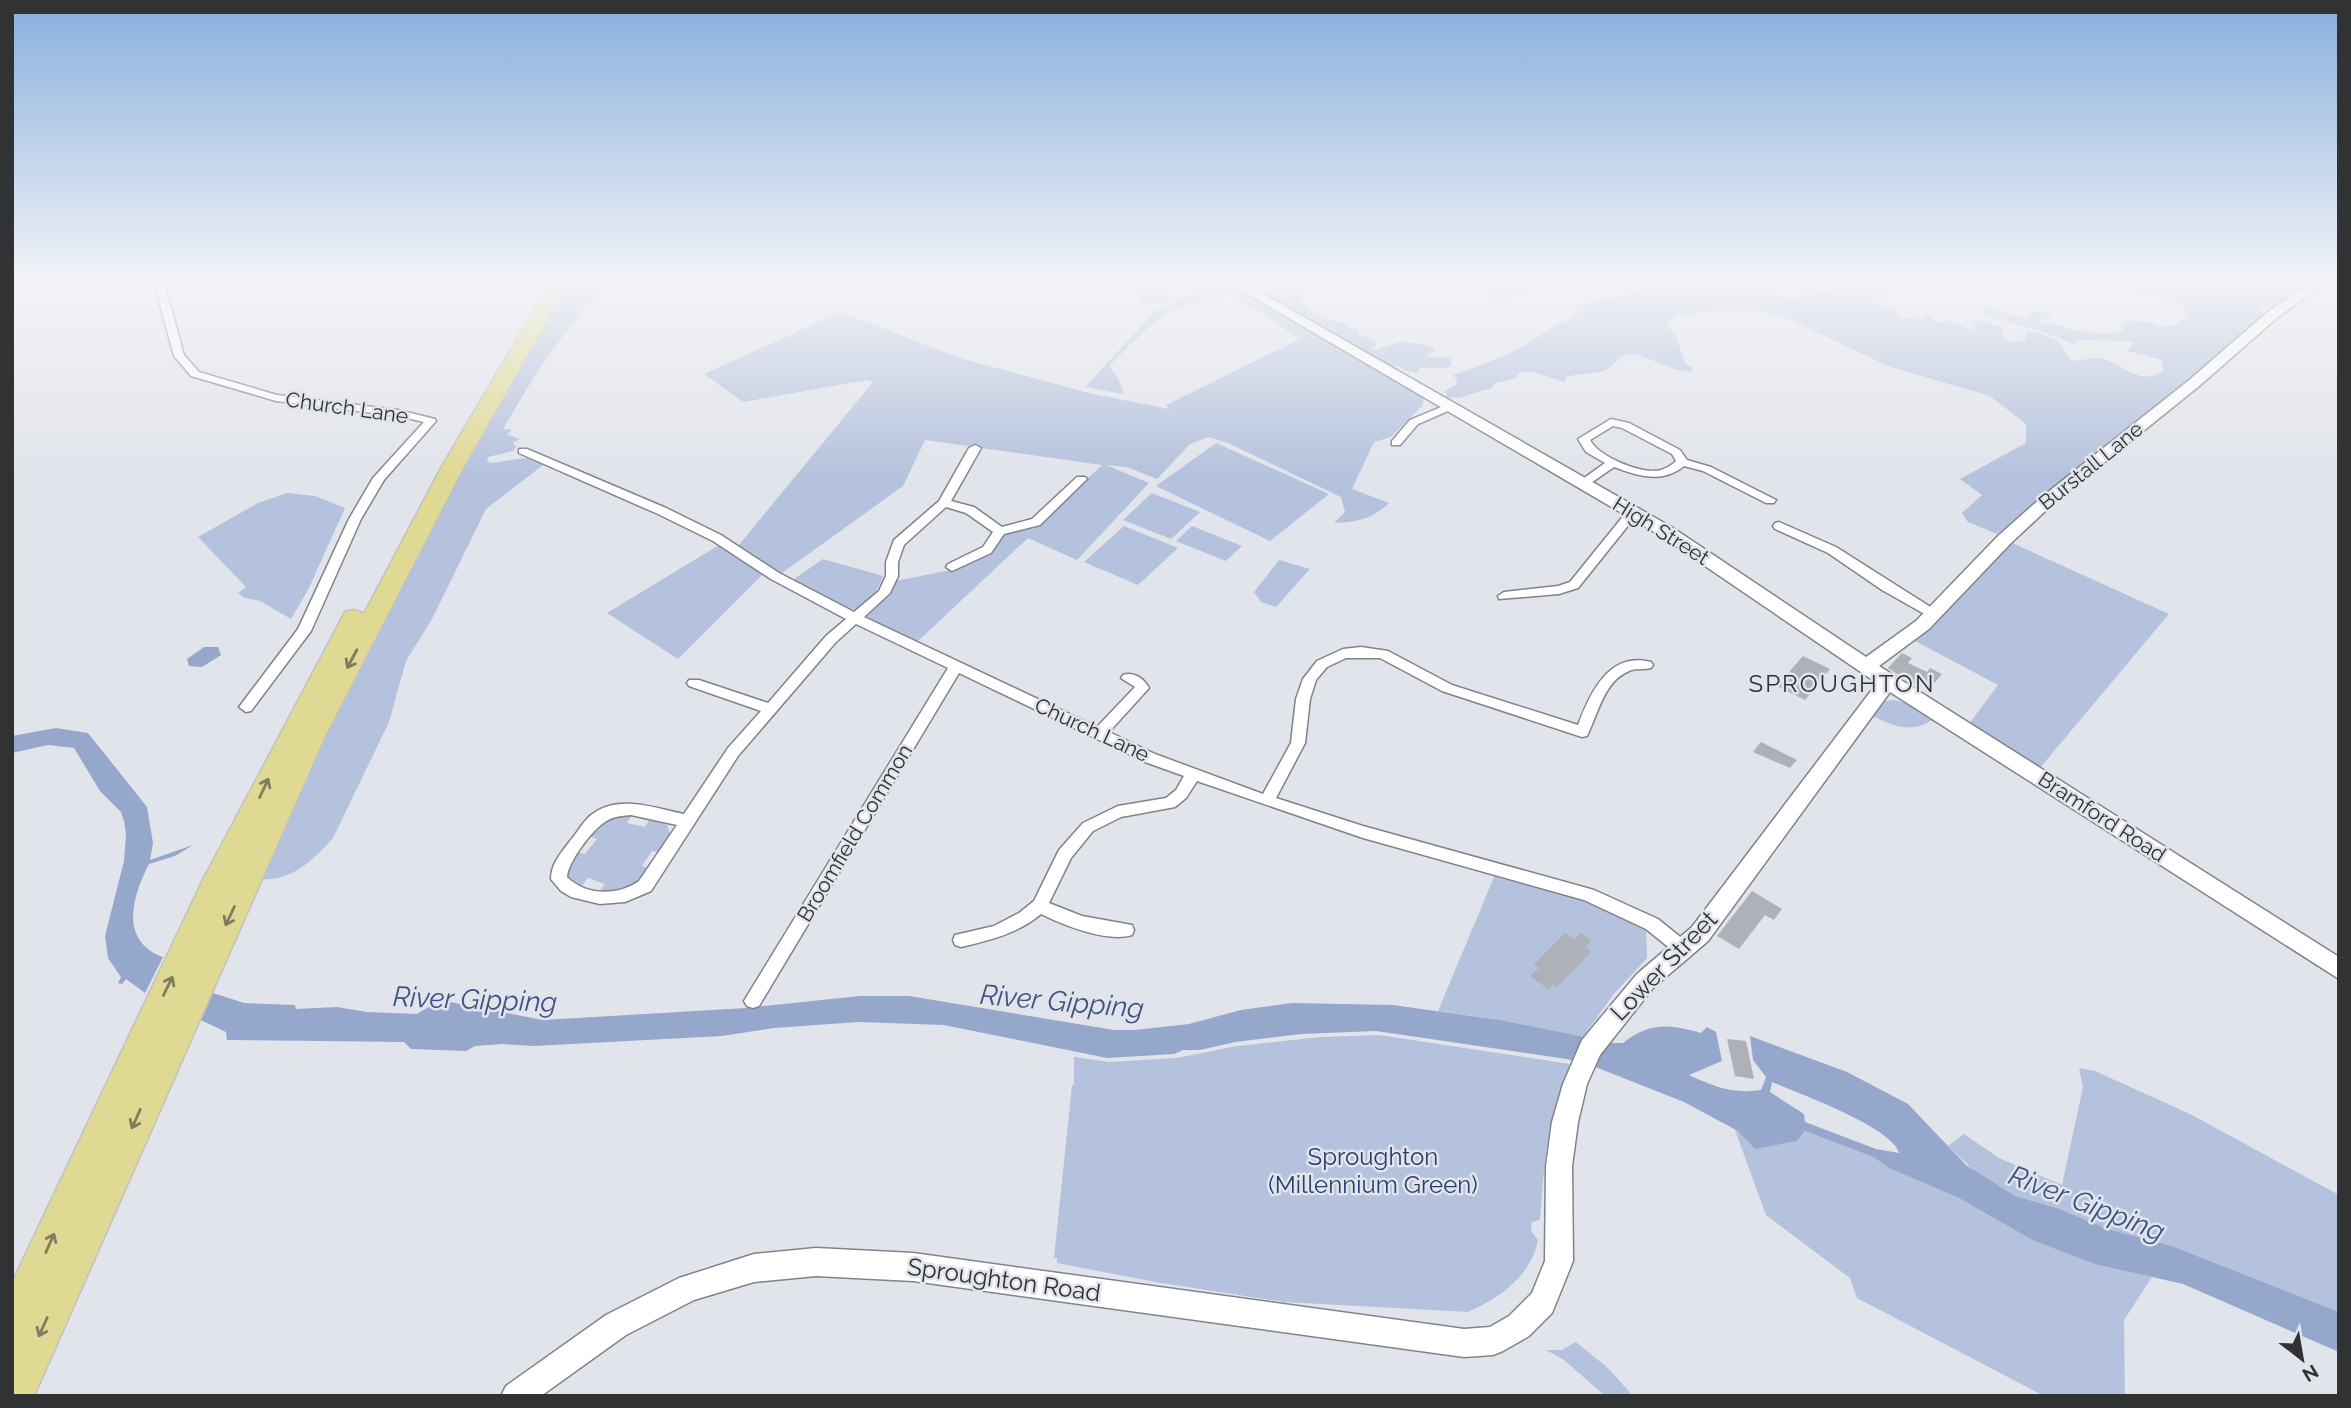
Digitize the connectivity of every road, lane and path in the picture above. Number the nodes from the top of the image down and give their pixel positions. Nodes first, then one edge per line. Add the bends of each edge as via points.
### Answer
1 (176, 345) edge
2 (511, 345) edge
3 (521, 345) edge
4 (1343, 345) edge
5 (2238, 345) edge
6 (1451, 406) junction
7 (1396, 443) dead end
8 (975, 448) dead end
9 (523, 451) dead end
10 (448, 461) junction
11 (1614, 463) junction
12 (1682, 463) junction
13 (1081, 479) dead end
14 (1584, 484) junction
15 (1770, 500) dead end
16 (944, 503) junction
17 (1633, 512) junction
18 (1779, 526) dead end
19 (1000, 531) junction
20 (952, 567) dead end
21 (1504, 596) dead end
22 (1933, 613) junction
23 (854, 618) junction
24 (1866, 664) junction
25 (957, 665) junction
26 (1646, 666) dead end
27 (1128, 678) dead end
28 (1888, 681) junction
29 (694, 683) dead end
30 (246, 708) dead end
31 (771, 709) junction
32 (1099, 734) junction
33 (1193, 775) junction
34 (1267, 801) junction
35 (687, 821) junction
36 (1040, 906) junction
37 (1126, 930) dead end
38 (961, 940) dead end
39 (1683, 949) junction
40 (2339, 969) edge
41 (753, 1001) dead end
42 (151, 1052) joint
43 (1519, 1326) joint
44 (17, 1370) edge
45 (516, 1396) edge

1 - 30 street, Church Lane via 179,356 195,374 276,398 431,421 379,478 355,519 304,631
2 - 10 highway
3 - 10 highway
4 - 6 street, High Street
5 - 22 street, Burstall Lane via 2046,502
6 - 7 street via 1414,422
6 - 14 street, High Street
8 - 16 street
9 - 23 street, Church Lane via 706,533
10 - 42 highway via 312,736 247,852
11 - 12 street via 1654,475
11 - 12 street via 1590,450 1584,439 1611,422 1676,452
11 - 14 street
12 - 15 street via 1707,469
13 - 19 street via 1036,522
14 - 17 street, High Street
16 - 19 street via 970,510
16 - 23 street via 901,539 884,593
17 - 21 street via 1574,585
17 - 24 street, High Street
18 - 22 street via 1832,550
19 - 20 street via 987,550
22 - 24 street, Burstall Lane via 1897,647
23 - 25 street, Church Lane
23 - 31 street
24 - 28 street, Bramford Road
25 - 32 street, Church Lane
25 - 41 street, Broomfield Common
26 - 34 street via 1629,665 1604,685 1582,732 1447,688 1392,657 1369,652 1343,654 1322,664 1310,679 1298,743
27 - 32 street via 1142,688
28 - 39 street, Lower Street via 1742,880
28 - 40 street, Bramford Road
29 - 31 street
31 - 35 street via 733,751
32 - 33 street, Church Lane
33 - 34 street, Church Lane
33 - 36 street via 1170,803 1118,812 1088,827 1065,854
34 - 39 street, Church Lane via 1588,895 1652,924
35 - 35 street via 634,895 608,899 570,889 559,880 561,864 603,815 624,809
36 - 37 street via 1072,923
36 - 38 street via 1007,929
39 - 43 street, Lower Street via 1645,981 1604,1028 1580,1072 1565,1122 1559,1167 1559,1261 1542,1303
42 - 44 highway
43 - 45 street, Sproughton Road via 1493,1341 1464,1343 913,1267 816,1262 754,1268 689,1289 616,1325

